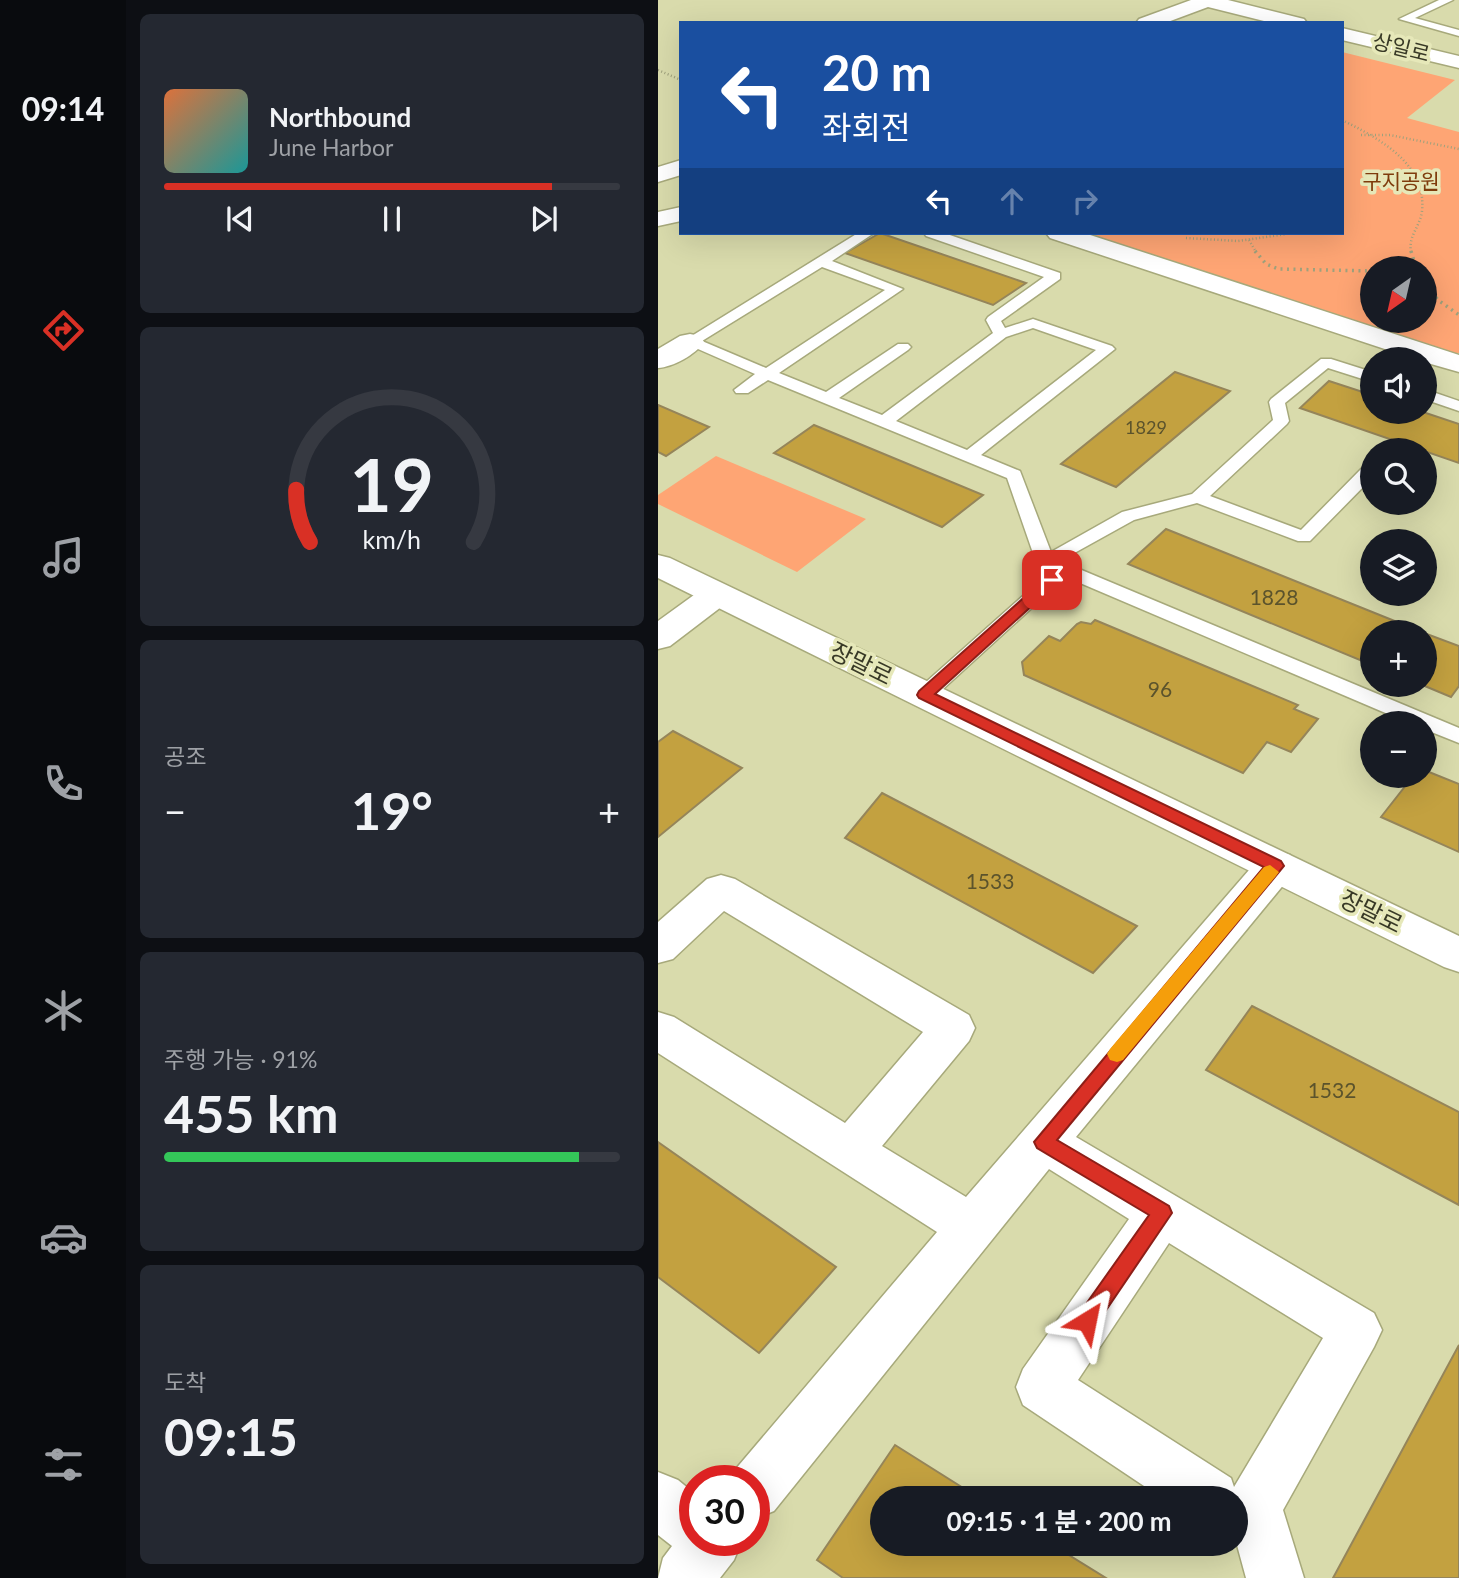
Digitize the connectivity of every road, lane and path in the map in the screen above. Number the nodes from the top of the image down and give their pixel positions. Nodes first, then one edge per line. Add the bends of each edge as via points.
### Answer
1 (1206, 0) edge
2 (1449, 0) edge
3 (1459, 3) edge
4 (1151, 21) edge
5 (1289, 21) edge
6 (1459, 33) edge
7 (1344, 34) edge
8 (1459, 62) edge
9 (658, 70) edge
10 (679, 79) edge
11 (1344, 121) edge
12 (1361, 135) dead end
13 (1372, 135) junction
14 (1459, 149) edge
15 (679, 168) edge
16 (658, 175) edge
17 (679, 214) edge
18 (658, 219) edge
19 (864, 235) edge
20 (936, 235) edge
21 (1065, 235) edge
22 (1280, 235) edge
23 (1177, 236) dead end
24 (1249, 240) junction
25 (1412, 256) edge
26 (820, 261) junction
27 (1360, 271) edge
28 (1437, 299) edge
29 (1459, 315) edge
30 (1001, 334) junction
31 (690, 342) junction
32 (903, 346) dead end
33 (660, 360) dead end
34 (1459, 363) edge
35 (766, 373) junction
36 (1360, 373) edge
37 (742, 390) dead end
38 (828, 398) junction
39 (1437, 398) edge
40 (1459, 406) edge
41 (885, 421) junction
42 (970, 456) junction
43 (1360, 480) edge
44 (1198, 498) junction
45 (1046, 562) junction
46 (658, 565) edge
47 (717, 594) junction
48 (658, 638) edge
49 (924, 695) junction
50 (1459, 736) edge
51 (1276, 866) junction
52 (658, 947) edge
53 (1459, 955) edge
54 (658, 1030) edge
55 (1044, 1142) junction
56 (849, 1153) junction
57 (1162, 1213) junction
58 (971, 1227) junction
59 (770, 1472) edge
60 (1202, 1486) edge
61 (1248, 1486) edge
62 (658, 1500) edge
63 (679, 1522) edge
64 (1248, 1531) edge
65 (1275, 1578) edge

1 - 4 street
1 - 5 street
2 - 3 lane
2 - 6 lane via 1404,19
7 - 8 street, 상일로
9 - 10 path
11 - 13 path
12 - 13 path
13 - 14 path
13 - 25 path via 1399,154 1420,185 1423,213 1409,245
15 - 16 street
17 - 18 street
19 - 26 lane
20 - 30 lane via 1055,276 993,320
21 - 34 street
22 - 24 path
23 - 24 path
24 - 27 path via 1255,253 1270,266
26 - 31 lane
26 - 35 lane via 896,289
28 - 29 path
30 - 41 lane
30 - 42 lane via 1032,323 1107,349
31 - 33 street
31 - 35 lane
32 - 38 lane
35 - 37 lane
35 - 38 lane
36 - 44 lane via 1326,362 1277,401 1281,421
38 - 41 lane
39 - 40 lane
41 - 42 lane
42 - 45 lane via 1014,475
43 - 44 lane via 1304,537
44 - 45 lane via 1128,516
45 - 49 lane via 1052,580
45 - 50 lane
46 - 47 street, 장말로
47 - 48 street
47 - 49 street, 장말로
49 - 51 street, 장말로
51 - 53 street, 장말로
51 - 55 street
52 - 56 street via 720,890 953,1028
54 - 56 street
55 - 57 street
55 - 58 street
56 - 58 street
57 - 60 street via 1042,1387
57 - 61 street via 1356,1330
58 - 59 street
62 - 63 street
64 - 65 street

